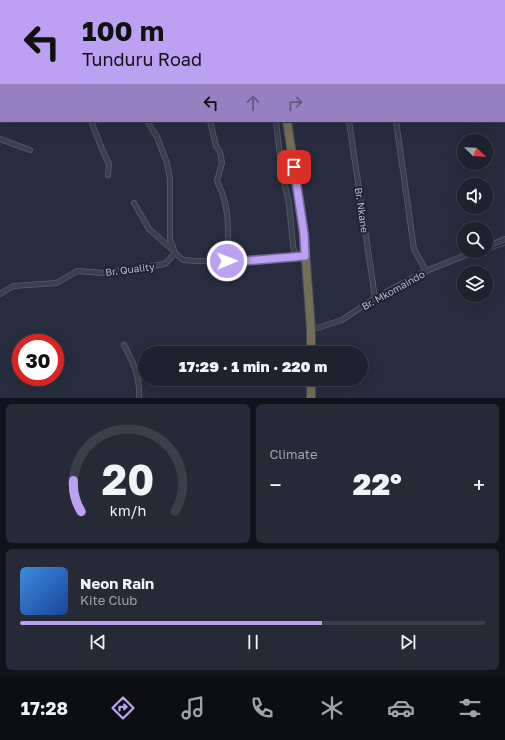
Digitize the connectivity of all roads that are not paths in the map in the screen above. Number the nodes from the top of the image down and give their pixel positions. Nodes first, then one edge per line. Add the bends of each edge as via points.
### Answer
1 (91, 122) edge
2 (148, 122) edge
3 (210, 122) edge
4 (276, 122) edge
5 (287, 122) edge
6 (349, 122) edge
7 (396, 122) edge
8 (0, 139) edge
9 (30, 150) dead end
10 (108, 174) dead end
11 (134, 203) dead end
12 (505, 239) edge
13 (493, 244) edge
14 (175, 252) junction
15 (305, 256) junction
16 (296, 257) junction
17 (458, 258) edge
18 (227, 261) junction
19 (426, 271) junction
20 (0, 294) edge
21 (375, 298) junction
22 (311, 330) junction
23 (124, 345) dead end
24 (311, 346) edge
25 (311, 386) edge
26 (139, 398) edge
27 (311, 398) edge

1 - 10 street via 109,164
2 - 14 street via 157,137 167,163 170,178 170,239
3 - 18 street via 222,162 217,181 226,205
4 - 16 street via 280,156 286,171 285,186
5 - 15 highway
6 - 21 street, Br. Nkane
7 - 19 street via 414,248
8 - 9 street
11 - 14 street via 149,229
12 - 13 street
14 - 18 street via 183,260
14 - 20 street, Br. Quality via 165,264 103,273 76,271 57,283 13,286
15 - 16 street
15 - 22 highway
16 - 18 street
17 - 19 street, Br. Mkomaindo
19 - 21 street, Br. Mkomaindo
21 - 22 street, Br. Mkomaindo via 342,320
22 - 24 highway
23 - 26 street via 135,365 140,385
25 - 27 highway

